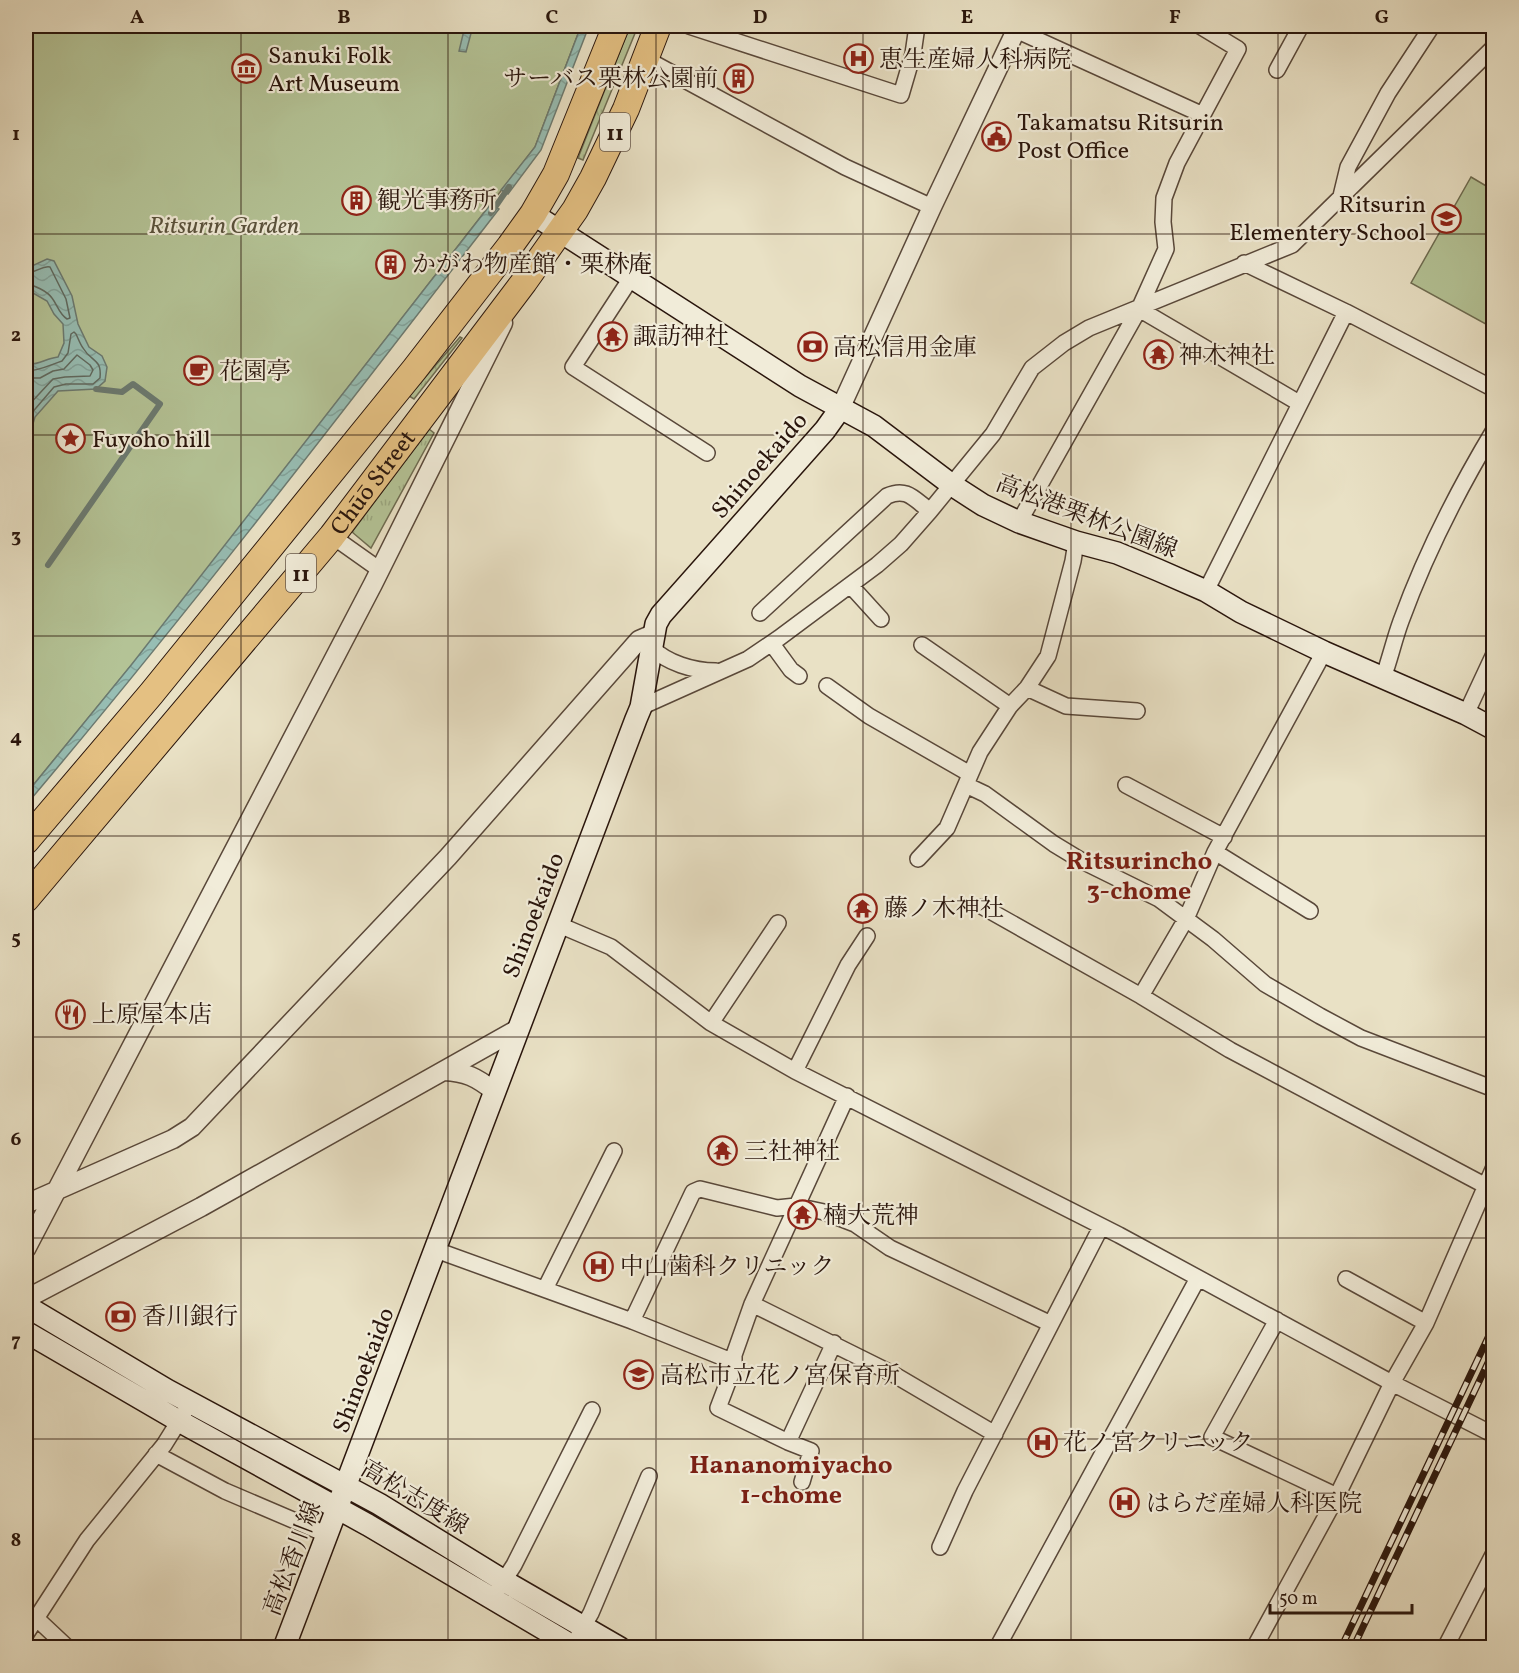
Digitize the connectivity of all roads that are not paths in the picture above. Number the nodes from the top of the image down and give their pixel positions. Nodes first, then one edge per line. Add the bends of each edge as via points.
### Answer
1 (616, 26) edge
2 (658, 26) edge
3 (689, 26) edge
4 (917, 26) edge
5 (1200, 26) edge
6 (1301, 26) edge
7 (1432, 26) edge
8 (1017, 28) edge
9 (1494, 47) edge
10 (646, 59) junction
11 (1277, 70) dead end
12 (1203, 115) junction
13 (1341, 196) junction
14 (932, 207) junction
15 (533, 214) junction
16 (560, 232) junction
17 (1244, 262) junction
18 (631, 278) junction
19 (524, 282) junction
20 (1139, 309) junction
21 (1346, 312) junction
22 (1494, 389) edge
23 (1299, 403) junction
24 (840, 409) junction
25 (1494, 430) edge
26 (707, 453) dead end
27 (952, 484) junction
28 (930, 511) junction
29 (1019, 522) junction
30 (332, 536) junction
31 (1076, 542) junction
32 (380, 570) junction
33 (851, 586) junction
34 (1206, 591) junction
35 (760, 613) dead end
36 (881, 619) dead end
37 (652, 640) junction
38 (772, 644) junction
39 (922, 645) dead end
40 (1324, 652) junction
41 (1494, 654) edge
42 (720, 671) junction
43 (799, 676) dead end
44 (1383, 678) junction
45 (827, 686) dead end
46 (1027, 687) junction
47 (1010, 706) junction
48 (641, 707) junction
49 (1137, 711) dead end
50 (1466, 714) junction
51 (1494, 729) edge
52 (968, 780) junction
53 (1126, 785) dead end
54 (1224, 837) junction
55 (26, 841) edge
56 (1215, 852) junction
57 (918, 859) dead end
58 (26, 899) edge
59 (983, 907) dead end
60 (1310, 911) dead end
61 (1186, 919) junction
62 (778, 923) dead end
63 (557, 924) junction
64 (867, 936) dead end
65 (1141, 996) junction
66 (711, 1023) junction
67 (516, 1030) junction
68 (444, 1071) junction
69 (795, 1071) junction
70 (1494, 1089) edge
71 (494, 1091) junction
72 (847, 1096) junction
73 (614, 1151) dead end
74 (1494, 1167) edge
75 (1486, 1186) junction
76 (55, 1191) junction
77 (26, 1204) edge
78 (796, 1206) junction
79 (1101, 1227) junction
80 (26, 1249) edge
81 (436, 1250) junction
82 (1198, 1278) junction
83 (1346, 1279) dead end
84 (545, 1289) junction
85 (26, 1299) edge
86 (752, 1304) junction
87 (26, 1306) edge
88 (1277, 1320) junction
89 (632, 1321) junction
90 (1426, 1323) junction
91 (1051, 1324) junction
92 (26, 1332) edge
93 (834, 1343) junction
94 (734, 1362) junction
95 (1392, 1383) junction
96 (191, 1402) junction
97 (592, 1410) dead end
98 (179, 1421) junction
99 (995, 1434) junction
100 (1494, 1435) edge
101 (788, 1442) junction
102 (156, 1454) junction
103 (649, 1476) dead end
104 (802, 1482) dead end
105 (347, 1486) junction
106 (1337, 1496) junction
107 (339, 1509) junction
108 (328, 1535) junction
109 (940, 1546) dead end
110 (1494, 1553) edge
111 (504, 1581) junction
112 (492, 1598) junction
113 (36, 1618) junction
114 (583, 1627) junction
115 (26, 1634) edge
116 (68, 1647) edge
117 (284, 1647) edge
118 (573, 1647) edge
119 (620, 1647) edge
120 (997, 1647) edge
121 (1254, 1647) edge
122 (1445, 1647) edge

1 - 15 highway, Chūō Street / 11 via 556,174
2 - 10 highway, Chūō Street / 11
3 - 4 street via 901,95
5 - 12 street via 1238,49
6 - 11 street
7 - 13 street via 1388,93 1348,166
8 - 12 street
8 - 14 street
9 - 13 street
10 - 14 street via 845,167
10 - 16 highway, Chūō Street / 11 via 593,178
12 - 20 street via 1177,163 1164,198 1166,249
13 - 17 street via 1292,245
14 - 24 street
15 - 16 main road, 高松港栗林公園線
15 - 55 highway, Chūō Street / 11 via 414,370 151,694
16 - 18 main road, 高松港栗林公園線
16 - 19 highway, Chūō Street / 11
17 - 20 street
17 - 21 street
18 - 24 main road, 高松港栗林公園線
18 - 26 street via 573,367
19 - 30 highway, Chūō Street / 11
19 - 32 street
20 - 23 street
20 - 27 street via 1089,328 1032,368 993,434
20 - 29 street
21 - 22 street
21 - 23 street
23 - 34 street
24 - 27 main road, 高松港栗林公園線 via 874,426
24 - 37 main road, Shinoekaido via 661,615
25 - 44 street via 1432,548 1401,621
27 - 28 street
27 - 29 main road, 高松港栗林公園線
28 - 33 street via 901,544
28 - 35 street via 907,493 887,496
29 - 31 main road, 高松港栗林公園線
30 - 32 street
30 - 58 highway, Chūō Street / 11
31 - 34 main road, 高松港栗林公園線 via 1117,553
31 - 46 street via 1048,656
32 - 76 street
33 - 36 street
33 - 38 street
34 - 40 main road, 高松港栗林公園線
37 - 42 street via 660,656 699,671
37 - 48 main road, Shinoekaido
37 - 76 street via 639,640 440,866 192,1127
38 - 42 street
38 - 43 street
39 - 47 street
40 - 44 main road, 高松港栗林公園線
40 - 54 street
41 - 50 street
42 - 48 street
44 - 50 main road, 高松港栗林公園線
45 - 52 street
46 - 47 street
46 - 49 street via 1066,706
47 - 52 street via 980,752
48 - 63 main road, Shinoekaido
50 - 51 main road, 高松港栗林公園線
52 - 57 street via 947,828
52 - 61 street via 1063,850 1159,899
53 - 54 street
54 - 56 street
56 - 60 street
56 - 61 street
59 - 65 street
61 - 65 street
61 - 70 street via 1265,984 1320,1016 1361,1038
62 - 66 street
63 - 66 street via 611,947
63 - 67 main road, Shinoekaido
64 - 69 street via 848,965
65 - 75 street via 1230,1050
66 - 69 street
67 - 68 street
67 - 71 main road, Shinoekaido
68 - 71 street via 463,1072
68 - 85 street via 201,1207
69 - 72 street
71 - 81 main road, Shinoekaido
72 - 78 street
72 - 79 street
73 - 84 street
74 - 75 street
75 - 90 street
76 - 77 street
76 - 80 street
78 - 86 street
78 - 89 street via 777,1208 700,1188 693,1192
78 - 91 street via 855,1224 890,1248
79 - 82 street
79 - 91 street
81 - 84 street
81 - 105 main road, Shinoekaido
82 - 88 street
82 - 120 street
83 - 90 street
84 - 89 street
86 - 93 street
86 - 94 street
87 - 96 main road, 高松志度線
88 - 95 street
88 - 106 street via 1212,1437
89 - 94 street
90 - 95 street
91 - 99 street
92 - 98 main road, 高松志度線
93 - 99 street
93 - 101 street
94 - 101 street via 718,1408
95 - 100 street
95 - 106 street
96 - 98 street
96 - 105 main road, 高松志度線
97 - 111 street
98 - 102 street
98 - 107 main road, 高松志度線
99 - 109 street
101 - 104 street via 811,1451
102 - 108 street via 225,1491
102 - 113 street via 87,1540
103 - 114 street
105 - 107 main road, 高松香川線
105 - 111 main road, 高松志度線
106 - 121 street
107 - 108 main road, 高松香川線
107 - 112 main road, 高松志度線
108 - 117 main road, 高松香川線
110 - 122 street
111 - 112 street
111 - 114 main road, 高松志度線
112 - 118 main road, 高松志度線
113 - 115 street
113 - 116 street
114 - 118 street
114 - 119 main road, 高松志度線

